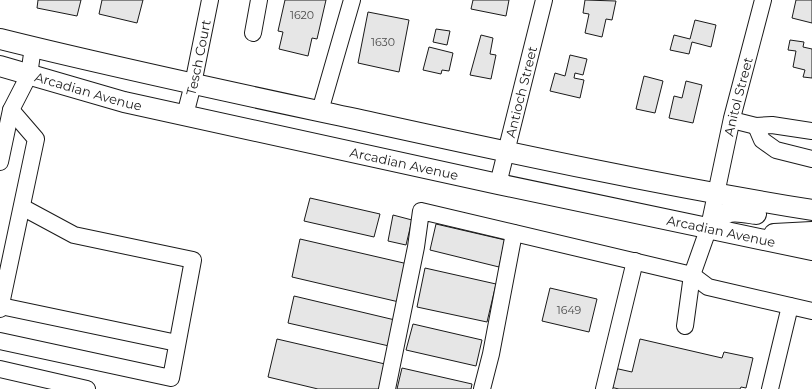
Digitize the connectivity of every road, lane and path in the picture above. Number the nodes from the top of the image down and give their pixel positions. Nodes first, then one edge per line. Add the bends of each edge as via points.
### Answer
1 (210, 0) edge
2 (259, 0) edge
3 (352, 0) edge
4 (544, 0) edge
5 (762, 0) edge
6 (253, 33) dead end
7 (0, 39) edge
8 (32, 47) junction
9 (0, 66) edge
10 (28, 75) junction
11 (193, 84) junction
12 (11, 110) junction
13 (320, 111) junction
14 (185, 115) junction
15 (732, 120) junction
16 (756, 126) junction
17 (812, 131) edge
18 (506, 152) junction
19 (812, 159) edge
20 (0, 162) edge
21 (498, 184) junction
22 (716, 194) junction
23 (22, 207) junction
24 (812, 210) edge
25 (812, 217) edge
26 (709, 227) junction
27 (812, 232) edge
28 (514, 233) junction
29 (748, 235) junction
30 (812, 250) edge
31 (635, 262) junction
32 (812, 263) edge
33 (692, 275) junction
34 (790, 306) junction
35 (0, 308) edge
36 (812, 311) edge
37 (685, 326) dead end
38 (0, 341) edge
39 (177, 343) junction
40 (0, 369) edge
41 (29, 383) edge
42 (84, 389) edge
43 (387, 389) edge
44 (482, 389) edge
45 (604, 389) edge
46 (770, 389) edge

1 - 11 street, Tesch Court
2 - 6 street
3 - 13 street
4 - 18 street, Antioch Street
5 - 15 street, Anitol Street
7 - 8 main road
8 - 10 street
8 - 11 main road
9 - 10 main road, Arcadian Avenue
10 - 12 street
10 - 14 main road, Arcadian Avenue via 117,100
11 - 13 main road
11 - 14 street, Tesch Court
12 - 20 street
12 - 23 street via 36,139
13 - 18 main road
14 - 21 main road, Arcadian Avenue
15 - 16 street
15 - 22 street, Anitol Street
16 - 17 street via 772,125
16 - 19 street via 762,140 776,150
18 - 21 street, Antioch Street
18 - 22 main road
21 - 26 main road, Arcadian Avenue
22 - 24 main road
22 - 26 street, Anitol Street
23 - 35 street
23 - 39 street via 74,235 193,260
25 - 26 main road via 787,219 732,210 720,215
26 - 29 main road, Arcadian Avenue
26 - 33 street, Anitol Street
27 - 29 main road
28 - 31 street
28 - 43 street via 421,211
28 - 44 street
29 - 30 main road, Arcadian Avenue
29 - 32 main road via 795,259
31 - 33 street
31 - 45 street
33 - 34 street via 708,287
33 - 37 street, Anitol Street
34 - 36 street
34 - 46 street
35 - 39 street
38 - 39 street via 171,378
40 - 41 street
41 - 42 street

